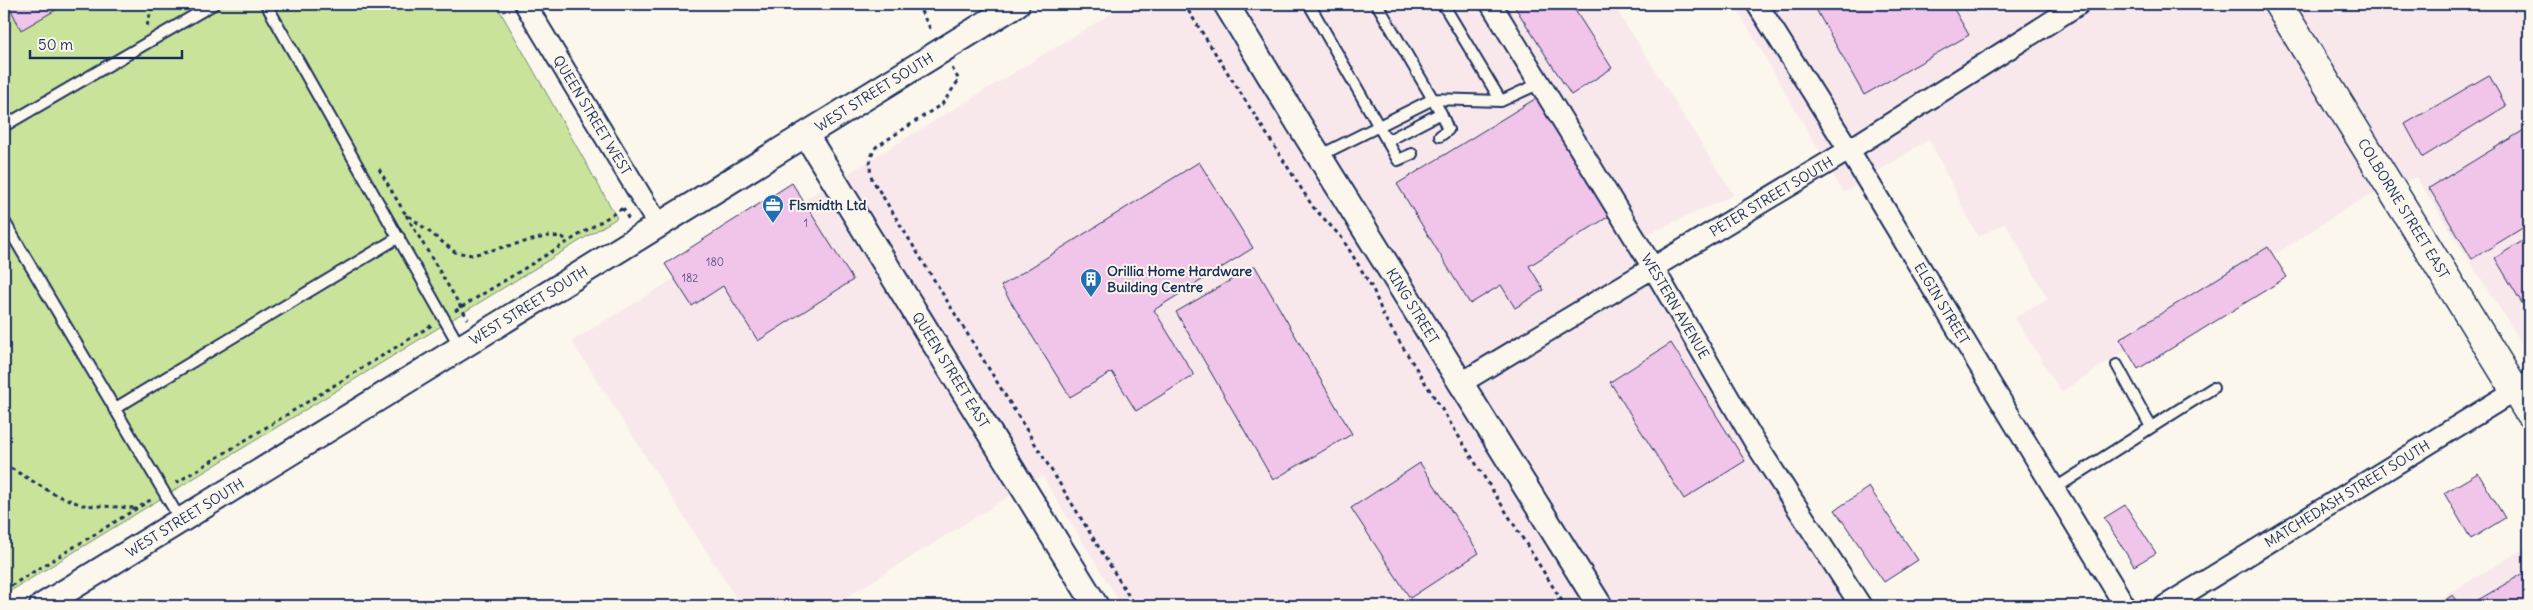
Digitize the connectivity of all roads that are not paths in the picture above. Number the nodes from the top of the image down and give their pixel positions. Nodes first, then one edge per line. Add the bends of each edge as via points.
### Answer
1 (214, 4) edge
2 (266, 4) edge
3 (525, 4) edge
4 (1017, 4) edge
5 (1226, 4) edge
6 (1309, 4) edge
7 (1377, 4) edge
8 (1443, 4) edge
9 (1491, 4) edge
10 (1756, 4) edge
11 (2079, 4) edge
12 (2278, 4) edge
13 (1538, 84) junction
14 (1433, 99) junction
15 (1501, 101) junction
16 (1441, 113) junction
17 (1378, 125) junction
18 (4, 126) edge
19 (806, 135) junction
20 (1440, 136) dead end
21 (1387, 141) junction
22 (1849, 150) junction
23 (1412, 154) dead end
24 (1320, 156) junction
25 (4, 221) edge
26 (659, 226) junction
27 (398, 237) junction
28 (1652, 266) junction
29 (469, 342) junction
30 (2117, 365) dead end
31 (1460, 383) junction
32 (2212, 388) dead end
33 (2525, 395) edge
34 (114, 409) junction
35 (2151, 427) junction
36 (2054, 489) junction
37 (181, 521) junction
38 (42, 606) edge
39 (1096, 606) edge
40 (1600, 606) edge
41 (1861, 606) edge
42 (2125, 606) edge
43 (2166, 606) edge

1 - 18 lane
2 - 27 lane
3 - 26 street, QUEEN STREET WEST
4 - 19 street, WEST STREET SOUTH
5 - 24 street, KING STREET
6 - 17 lane
7 - 14 lane
8 - 15 lane
9 - 13 street, WESTERN AVENUE
10 - 22 street, ELGIN STREET
11 - 22 street, PETER STREET SOUTH
12 - 33 main road, COLBORNE STREET EAST
13 - 15 lane
13 - 28 street, WESTERN AVENUE
14 - 15 lane
14 - 16 lane
14 - 17 lane
16 - 20 lane via 1448,130
16 - 21 lane
17 - 21 lane
17 - 24 lane
19 - 26 street, WEST STREET SOUTH
19 - 39 street, QUEEN STREET EAST
21 - 23 lane via 1398,160
22 - 28 street, PETER STREET SOUTH
22 - 36 street, ELGIN STREET
24 - 31 street, KING STREET
25 - 34 lane
26 - 29 street, WEST STREET SOUTH
27 - 29 lane via 444,318
27 - 34 lane
28 - 31 street, PETER STREET SOUTH
28 - 41 street, WESTERN AVENUE via 1754,441
29 - 37 street, WEST STREET SOUTH
30 - 35 lane
31 - 40 street, KING STREET
32 - 35 lane
33 - 43 street, MATCHEDASH STREET SOUTH
34 - 37 lane
35 - 36 lane
36 - 42 street, ELGIN STREET
37 - 38 street, WEST STREET SOUTH

